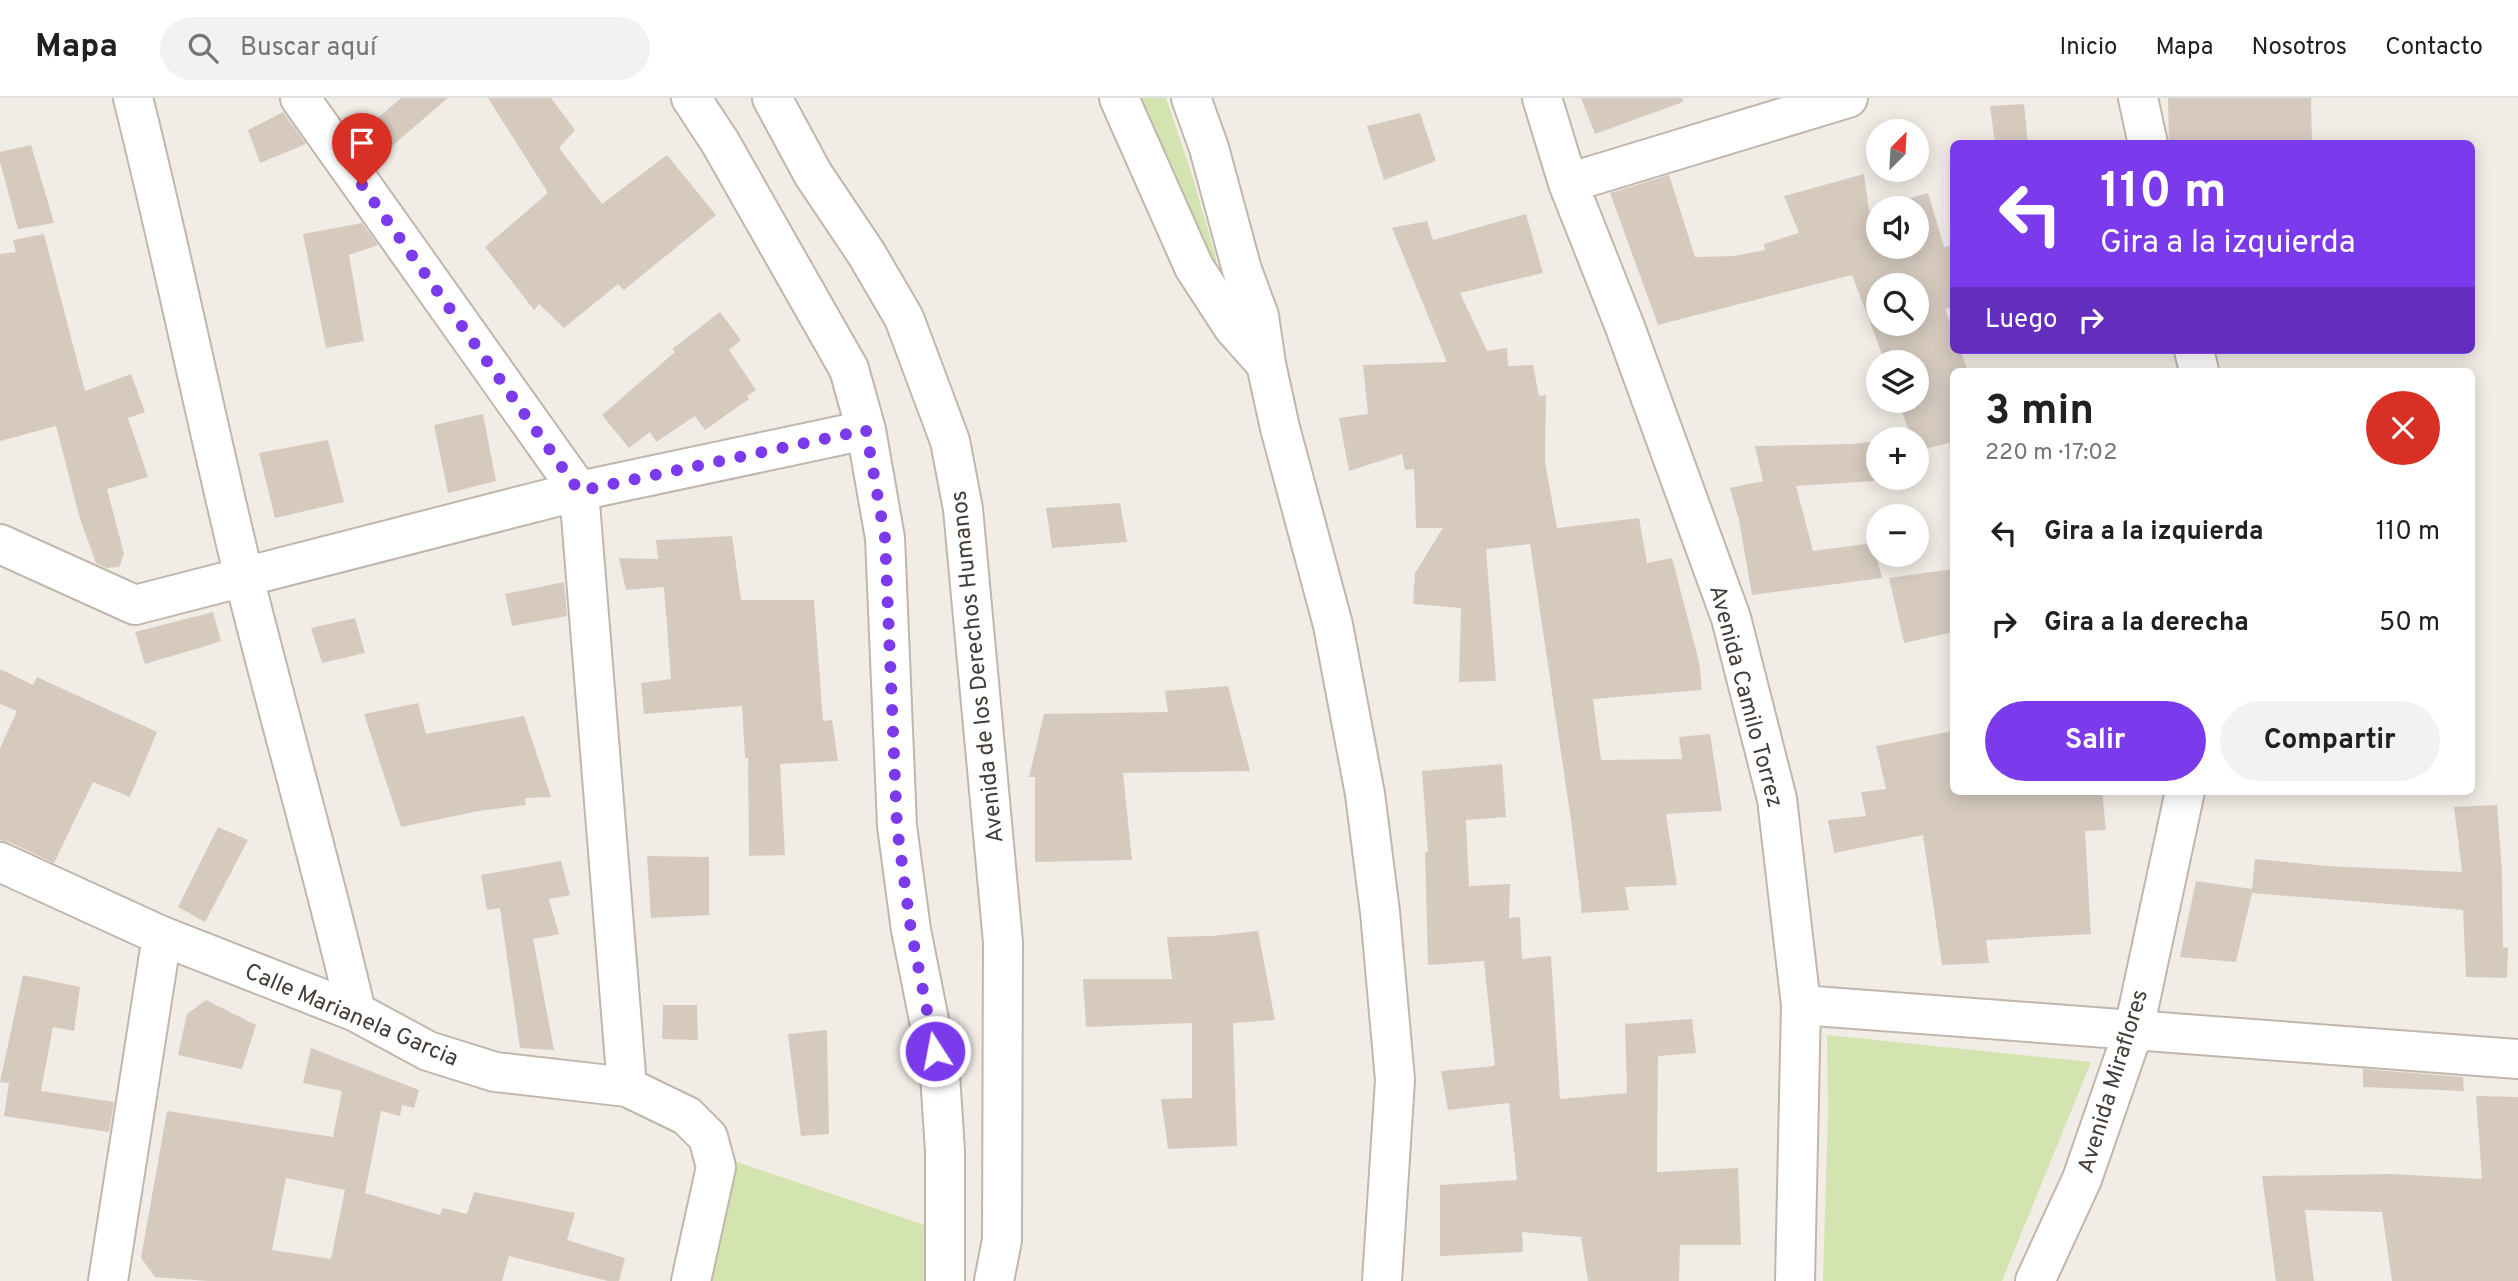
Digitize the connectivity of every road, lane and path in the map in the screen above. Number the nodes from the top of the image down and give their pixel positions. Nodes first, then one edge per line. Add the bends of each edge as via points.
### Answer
1 (133, 98) edge
2 (300, 98) edge
3 (691, 98) edge
4 (772, 98) edge
5 (1119, 98) edge
6 (1191, 98) edge
7 (1542, 98) edge
8 (1848, 98) edge
9 (2138, 98) edge
10 (2147, 140) edge
11 (1568, 183) junction
12 (1266, 364) junction
13 (866, 430) junction
14 (579, 491) junction
15 (0, 544) edge
16 (244, 577) junction
17 (2184, 795) edge
18 (0, 862) edge
19 (162, 936) junction
20 (1801, 1005) junction
21 (356, 1012) junction
22 (2134, 1029) junction
23 (2518, 1059) edge
24 (626, 1087) junction
25 (1793, 1280) edge
26 (108, 1281) edge
27 (691, 1281) edge
28 (945, 1281) edge
29 (994, 1281) edge
30 (1382, 1281) edge
31 (2035, 1281) edge

1 - 16 street
2 - 14 street
3 - 13 street via 849,369
4 - 29 street, Avenida de los Derechos Humanos via 813,174 904,318 950,441 963,509 1003,942 1002,1240
5 - 12 street via 1194,267 1233,327
6 - 12 street via 1259,316
7 - 11 street, Avenida Camilo Torrez
8 - 11 street
9 - 10 street
11 - 20 street, Avenida Camilo Torrez via 1731,618 1777,799
12 - 30 street via 1334,625 1369,820 1395,1080
13 - 14 street
13 - 28 street via 885,538 897,827 911,930 940,1075
14 - 16 street
14 - 24 street
15 - 16 street via 135,605
16 - 21 street
17 - 22 street, Avenida Miraflores
18 - 19 street, Calle Marianela Garcia
19 - 21 street, Calle Marianela Garcia
19 - 26 street
20 - 22 street
20 - 25 street, Avenida Camilo Torrez
21 - 24 street, Calle Marianela Garcia via 428,1051 495,1072
22 - 23 street
22 - 31 street, Avenida Miraflores via 2082,1179
24 - 27 street, Calle Marianela Garcia via 687,1116 708,1138 716,1167

